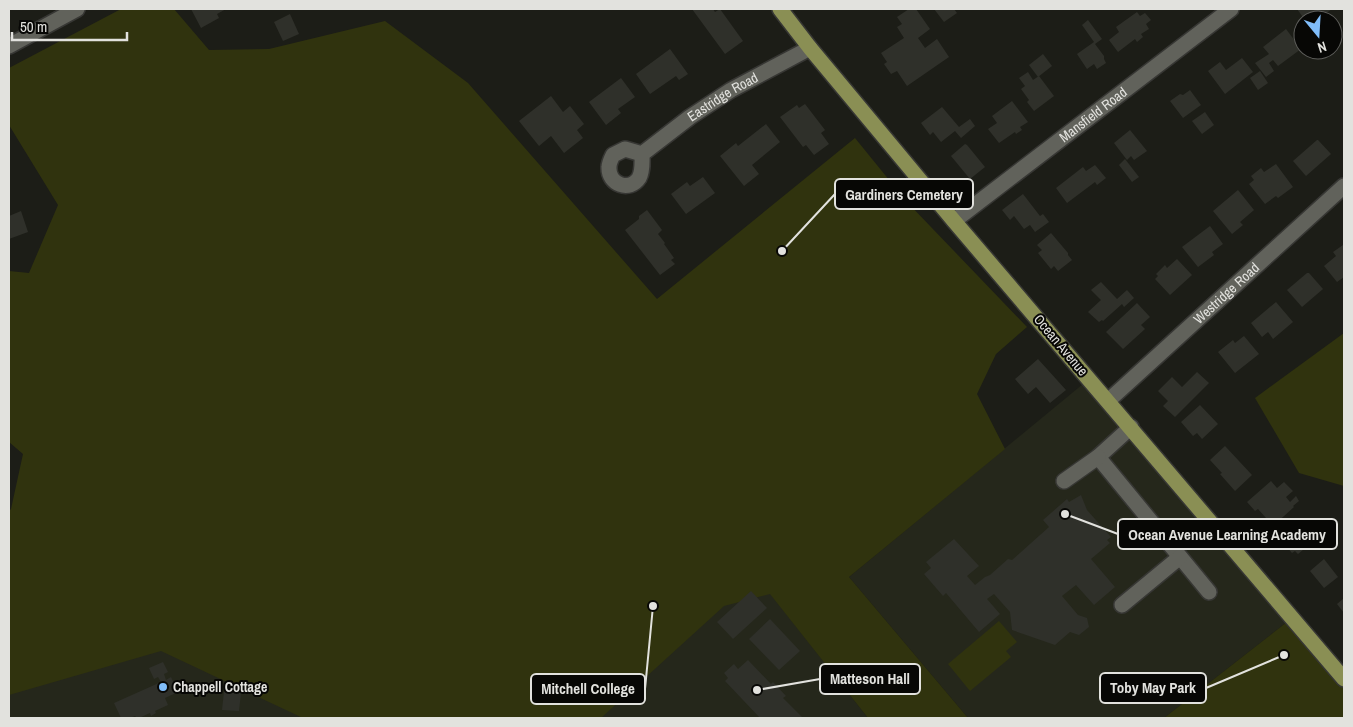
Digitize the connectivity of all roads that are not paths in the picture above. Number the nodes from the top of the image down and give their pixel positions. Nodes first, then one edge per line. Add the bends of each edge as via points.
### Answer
1 (78, 9) edge
2 (780, 9) edge
3 (1231, 9) edge
4 (9, 46) edge
5 (810, 48) junction
6 (642, 154) dead end
7 (1344, 186) edge
8 (954, 220) junction
9 (1108, 401) junction
10 (1131, 428) junction
11 (1098, 457) junction
12 (1064, 481) dead end
13 (1180, 557) junction
14 (1209, 592) dead end
15 (1122, 605) dead end
16 (1344, 679) edge

1 - 4 street
2 - 5 main road, Ocean Avenue
3 - 8 street, Mansfield Road
5 - 6 street, Eastridge Road via 731,90
5 - 8 main road, Ocean Avenue
7 - 9 street, Westridge Road
8 - 9 main road, Ocean Avenue
9 - 10 main road, Ocean Avenue
10 - 11 street
10 - 16 main road, Ocean Avenue
11 - 12 street
11 - 13 street
13 - 14 street
13 - 15 street

